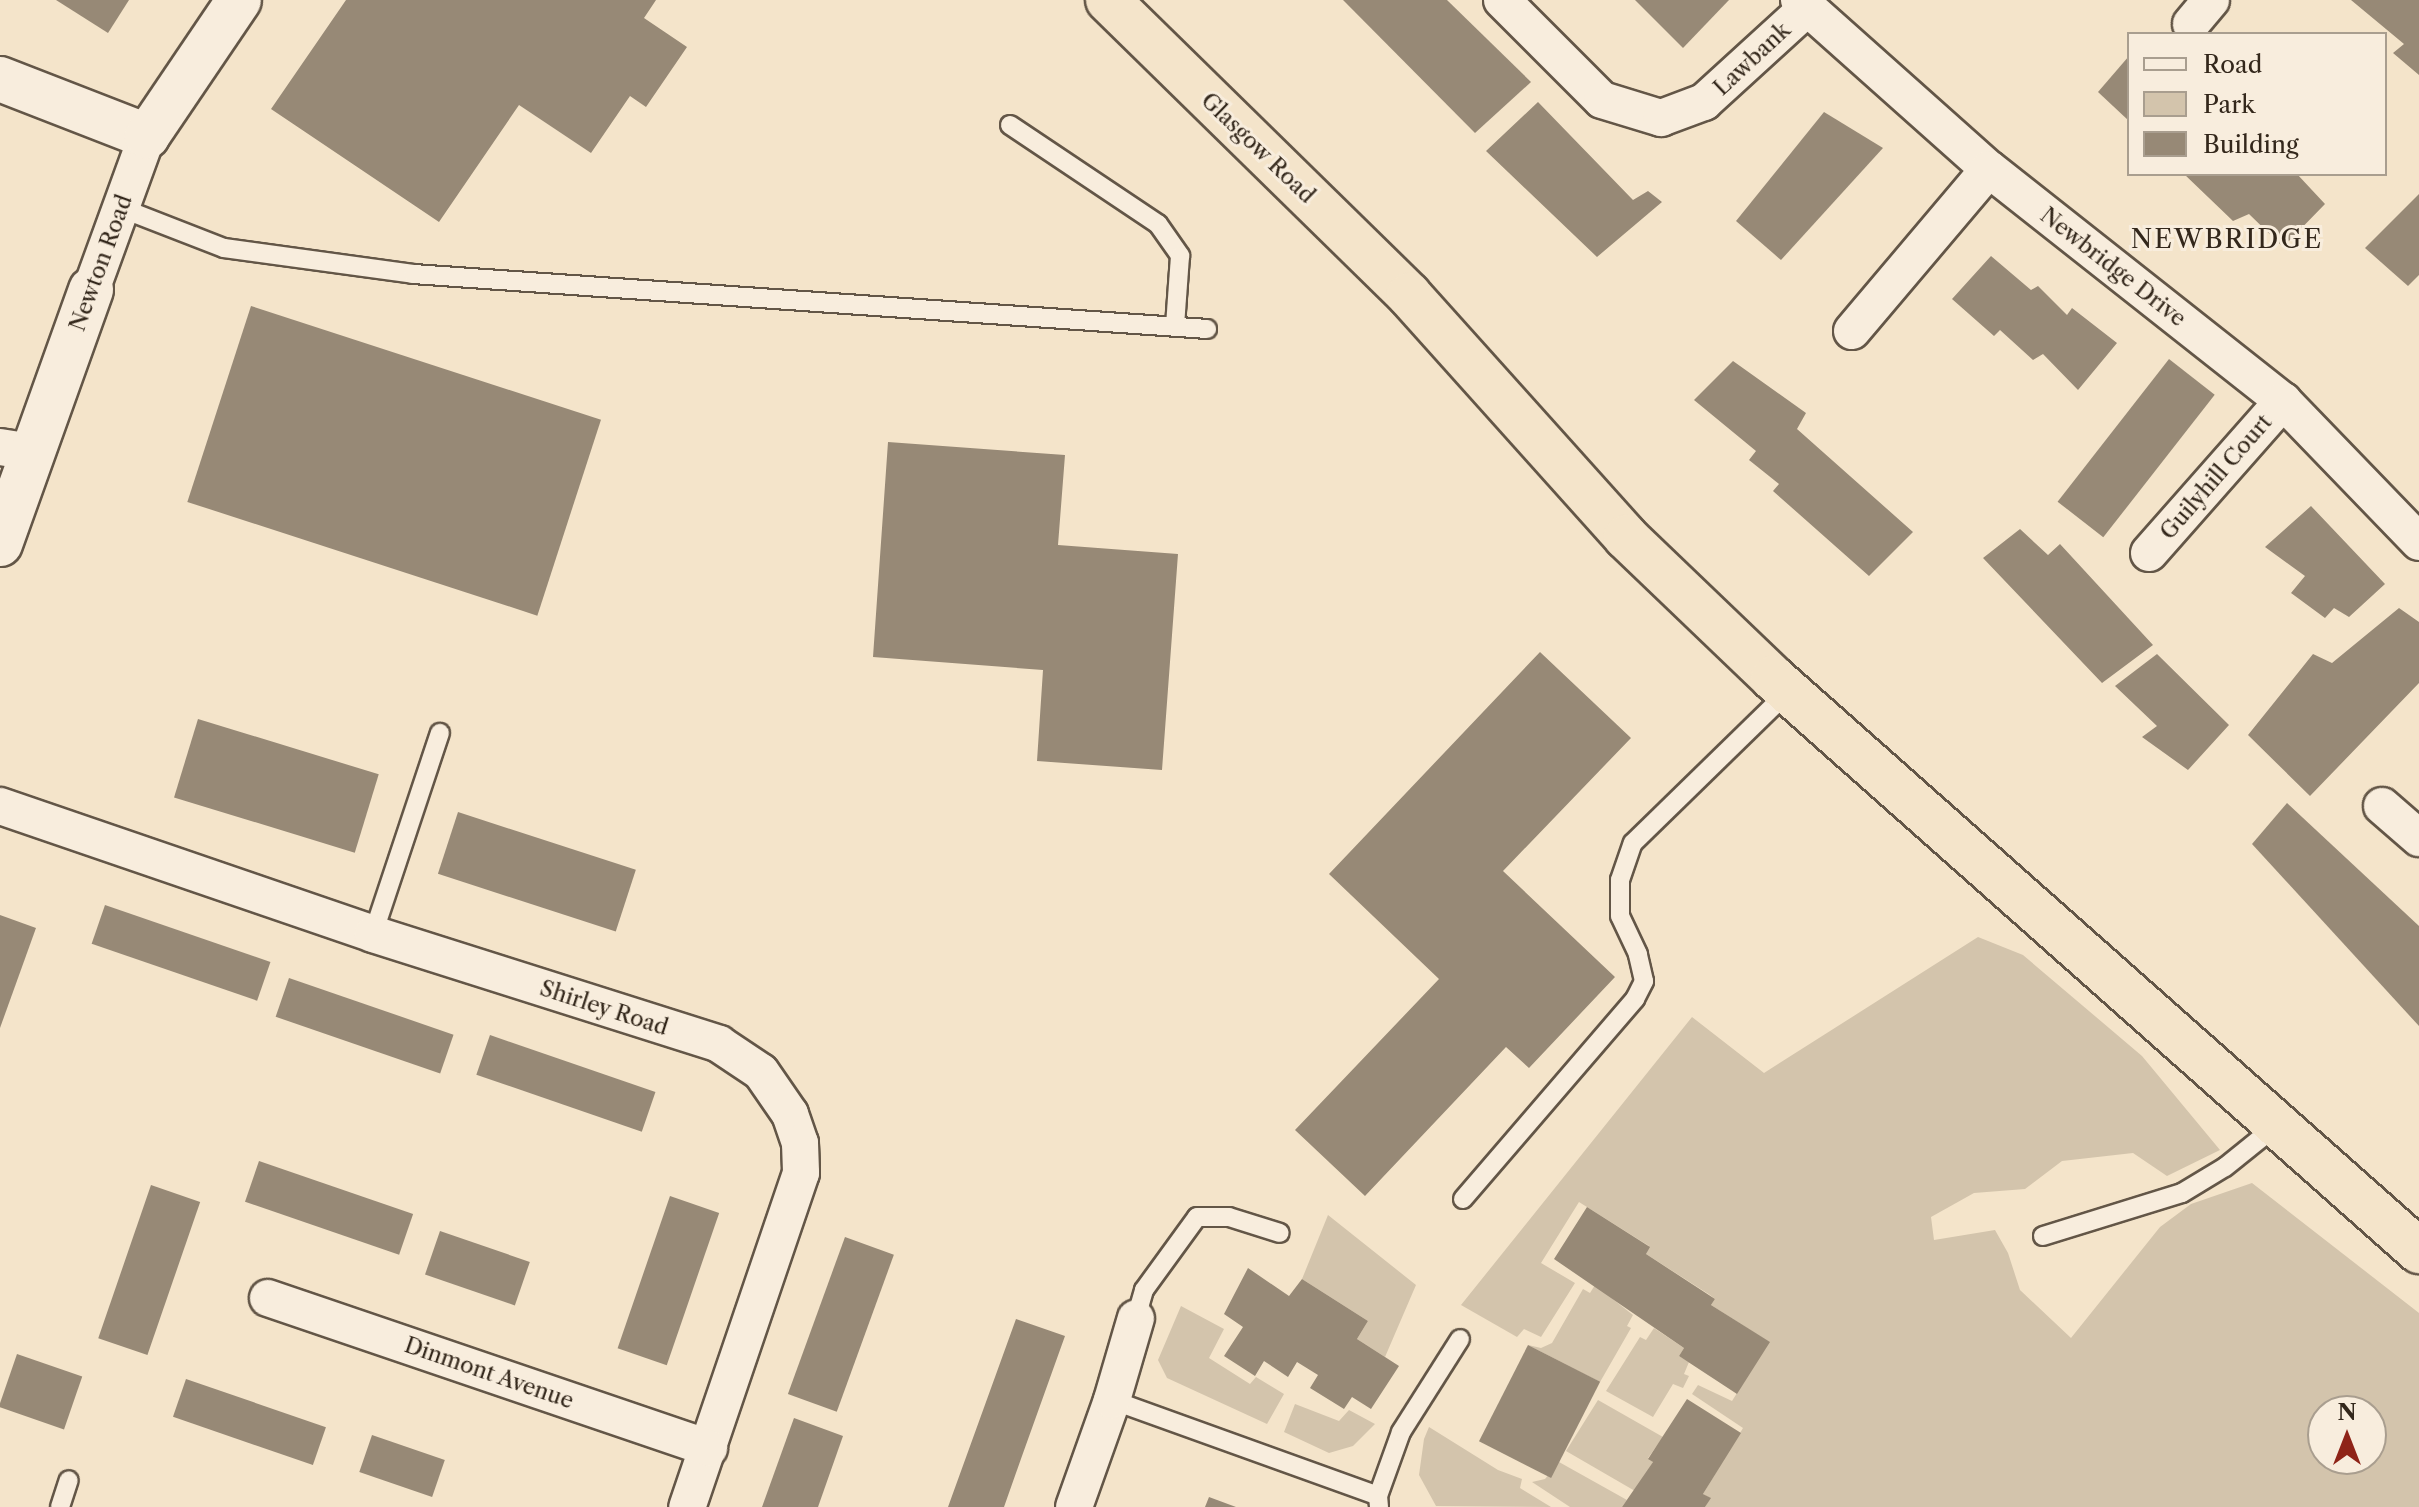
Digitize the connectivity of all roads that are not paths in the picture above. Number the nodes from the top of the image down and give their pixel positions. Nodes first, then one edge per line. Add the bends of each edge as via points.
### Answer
1 (239, 0) edge
2 (1108, 0) edge
3 (1502, 0) edge
4 (1802, 4) edge
5 (0, 79) edge
6 (1010, 125) dead end
7 (147, 136) junction
8 (1989, 169) junction
9 (121, 208) junction
10 (91, 290) joint
11 (1175, 326) junction
12 (1207, 329) dead end
13 (1852, 331) dead end
14 (2283, 401) junction
15 (16, 450) edge
16 (2419, 542) edge
17 (0, 544) edge
18 (2149, 553) dead end
19 (1789, 691) junction
20 (440, 733) dead end
21 (0, 806) edge
22 (2382, 806) dead end
23 (2419, 838) edge
24 (373, 934) junction
25 (2276, 1126) junction
26 (1463, 1199) dead end
27 (1280, 1233) dead end
28 (2043, 1236) dead end
29 (2419, 1251) edge
30 (268, 1298) dead end
31 (1136, 1318) joint
32 (1460, 1339) dead end
33 (1112, 1400) junction
34 (709, 1448) junction
35 (69, 1480) dead end
36 (1378, 1502) edge
37 (60, 1507) edge
38 (687, 1507) edge
39 (1074, 1507) edge

1 - 7 street, Newton Road
2 - 19 highway, Glasgow Road via 1409,295 1626,537
3 - 4 street, Lawbank via 1602,100 1661,118 1704,102
4 - 8 street, Newbridge Drive
5 - 7 street
6 - 11 lane via 1158,224 1180,256
7 - 9 street, Newton Road
8 - 13 street
8 - 14 street, Newbridge Drive
9 - 10 street, Newton Road
9 - 11 lane via 224,248 413,274
10 - 15 street, Newton Road
11 - 12 lane
14 - 16 street, Newbridge Drive
14 - 18 street, Guilyhill Court
15 - 17 street, Newton Road
19 - 25 highway, Glasgow Road
19 - 26 lane via 1633,843 1620,880 1620,916 1644,981 1635,999
20 - 24 lane
21 - 24 street, Shirley Road
22 - 23 street
24 - 34 street, Shirley Road via 719,1044 761,1072 778,1092 800,1143 801,1173
25 - 28 lane via 2182,1193
25 - 29 highway, Glasgow Road
27 - 31 lane via 1229,1217 1197,1217 1144,1290
30 - 34 street, Dinmont Avenue
31 - 33 street
32 - 36 lane via 1401,1432
33 - 36 lane
33 - 39 street
34 - 38 street, Shirley Road
35 - 37 lane

